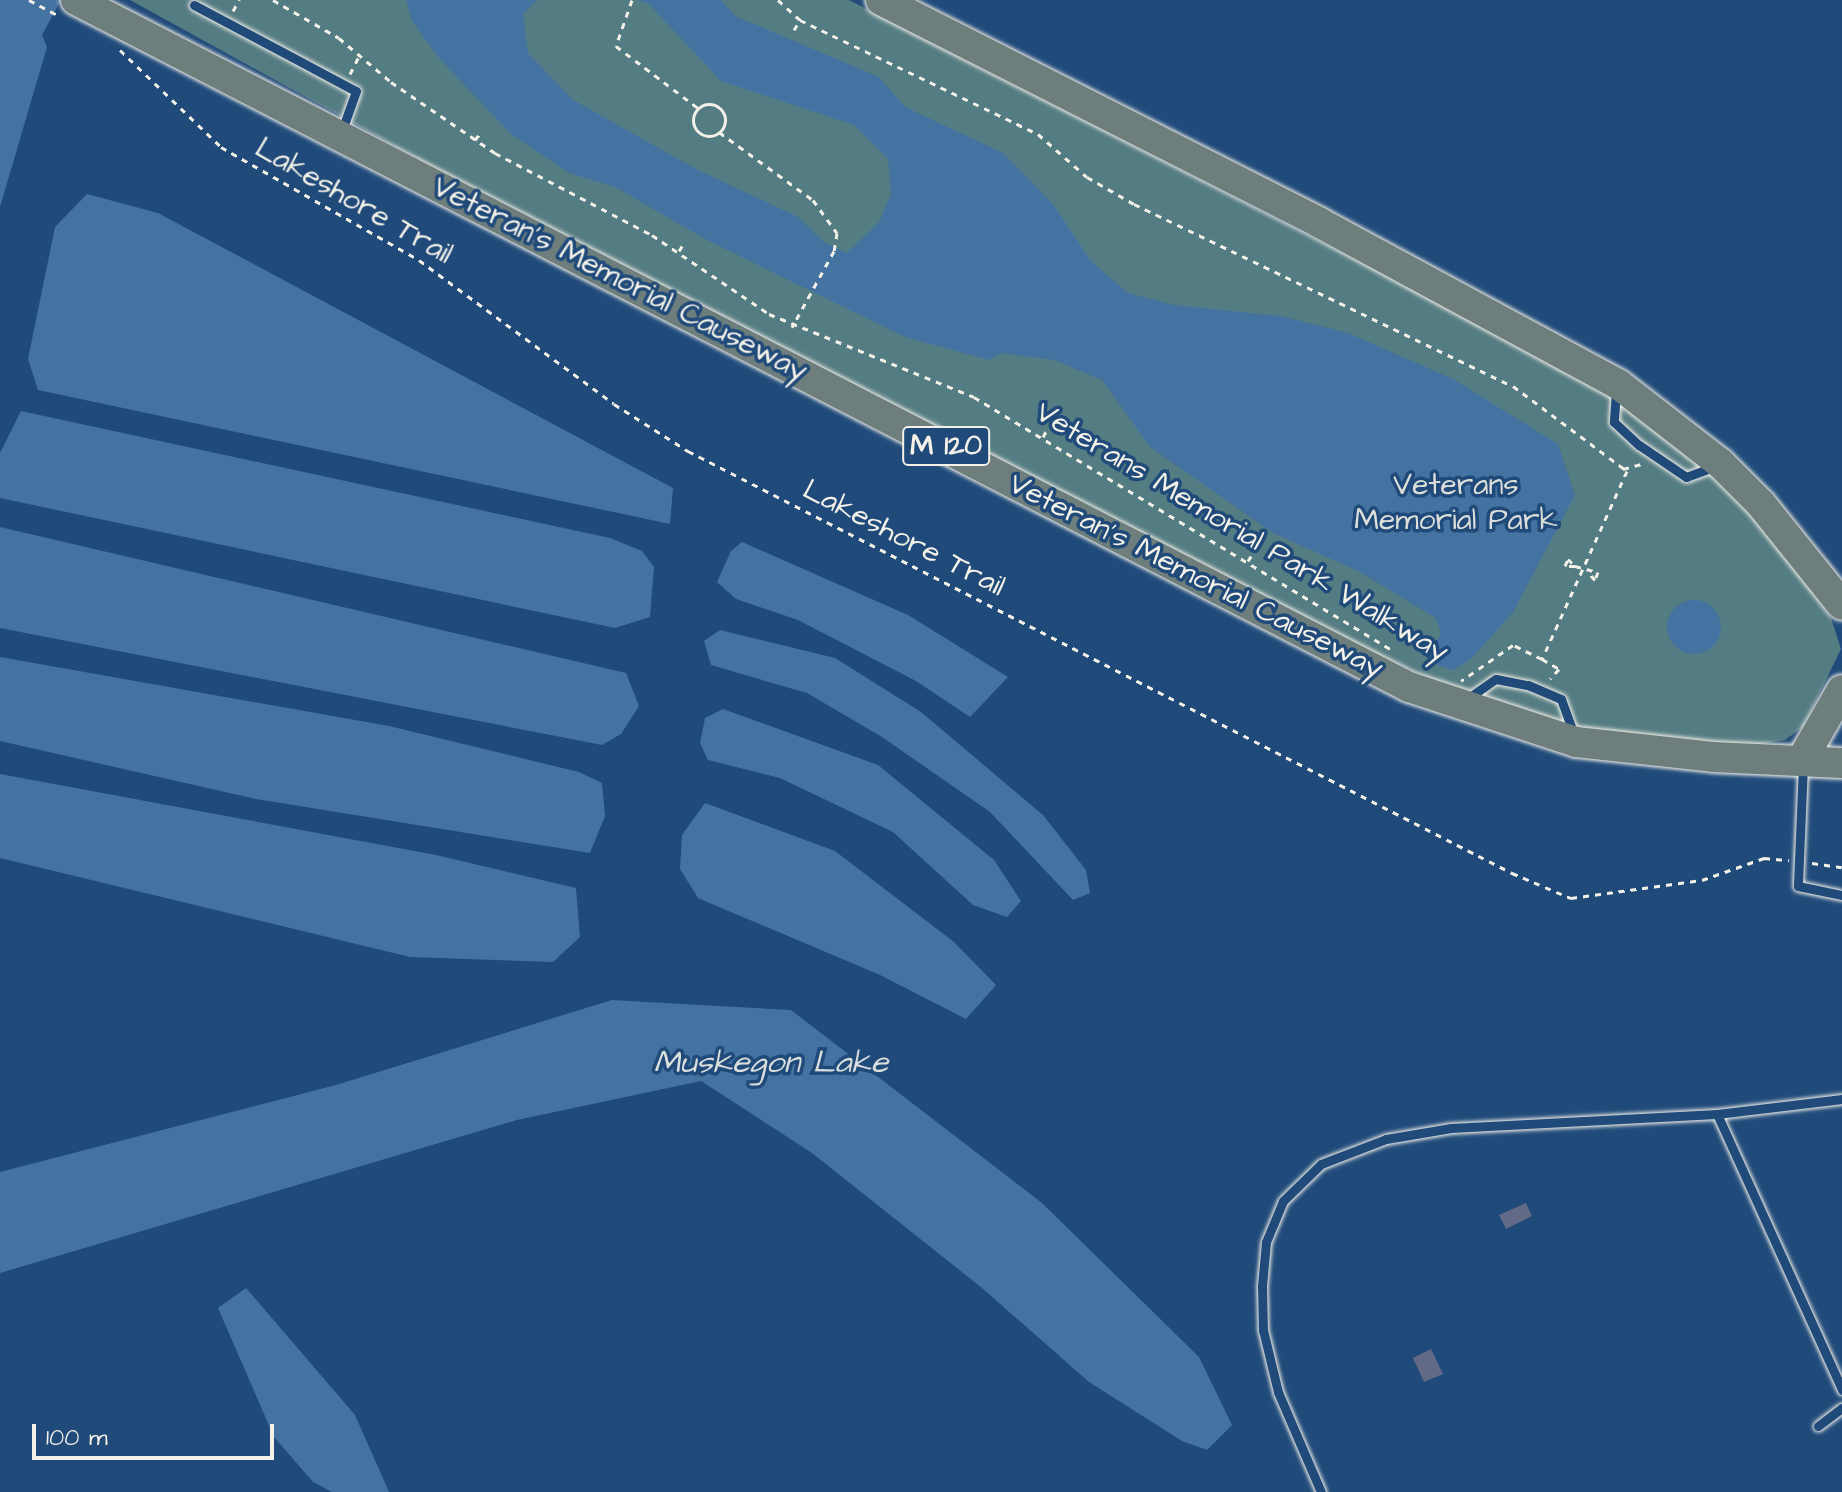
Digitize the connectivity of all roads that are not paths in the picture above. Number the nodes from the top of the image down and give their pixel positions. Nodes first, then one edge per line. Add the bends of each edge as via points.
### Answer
1 (881, 0) edge
2 (194, 5) dead end
3 (75, 8) edge
4 (340, 136) junction
5 (1618, 384) junction
6 (1720, 463) junction
7 (1842, 605) edge
8 (1842, 690) edge
9 (1453, 692) junction
10 (1576, 742) junction
11 (1803, 758) junction
12 (1842, 763) edge
13 (1842, 895) edge
14 (1842, 1099) edge
15 (1717, 1114) junction
16 (1842, 1390) edge
17 (1842, 1408) edge
18 (1818, 1426) dead end
19 (1321, 1492) edge

1 - 5 main road via 1320,223
2 - 4 lane via 356,91
3 - 4 main road, Veteran's Memorial Causeway / M 120
4 - 9 main road, Veteran's Memorial Causeway / M 120 via 1409,687
5 - 6 main road
5 - 6 lane via 1614,422 1658,458 1691,478
6 - 7 main road via 1761,504
8 - 11 main road
9 - 10 main road, Veteran's Memorial Causeway / M 120
9 - 10 lane via 1496,679 1531,686 1564,704
10 - 11 main road, Veteran's Memorial Causeway / M 120 via 1713,757
11 - 12 main road, Veteran's Memorial Causeway / M 120
11 - 13 lane via 1798,886
14 - 15 lane
15 - 16 lane
15 - 19 lane via 1451,1128 1346,1153 1300,1180 1283,1201 1266,1242 1263,1330 1278,1392
17 - 18 lane

